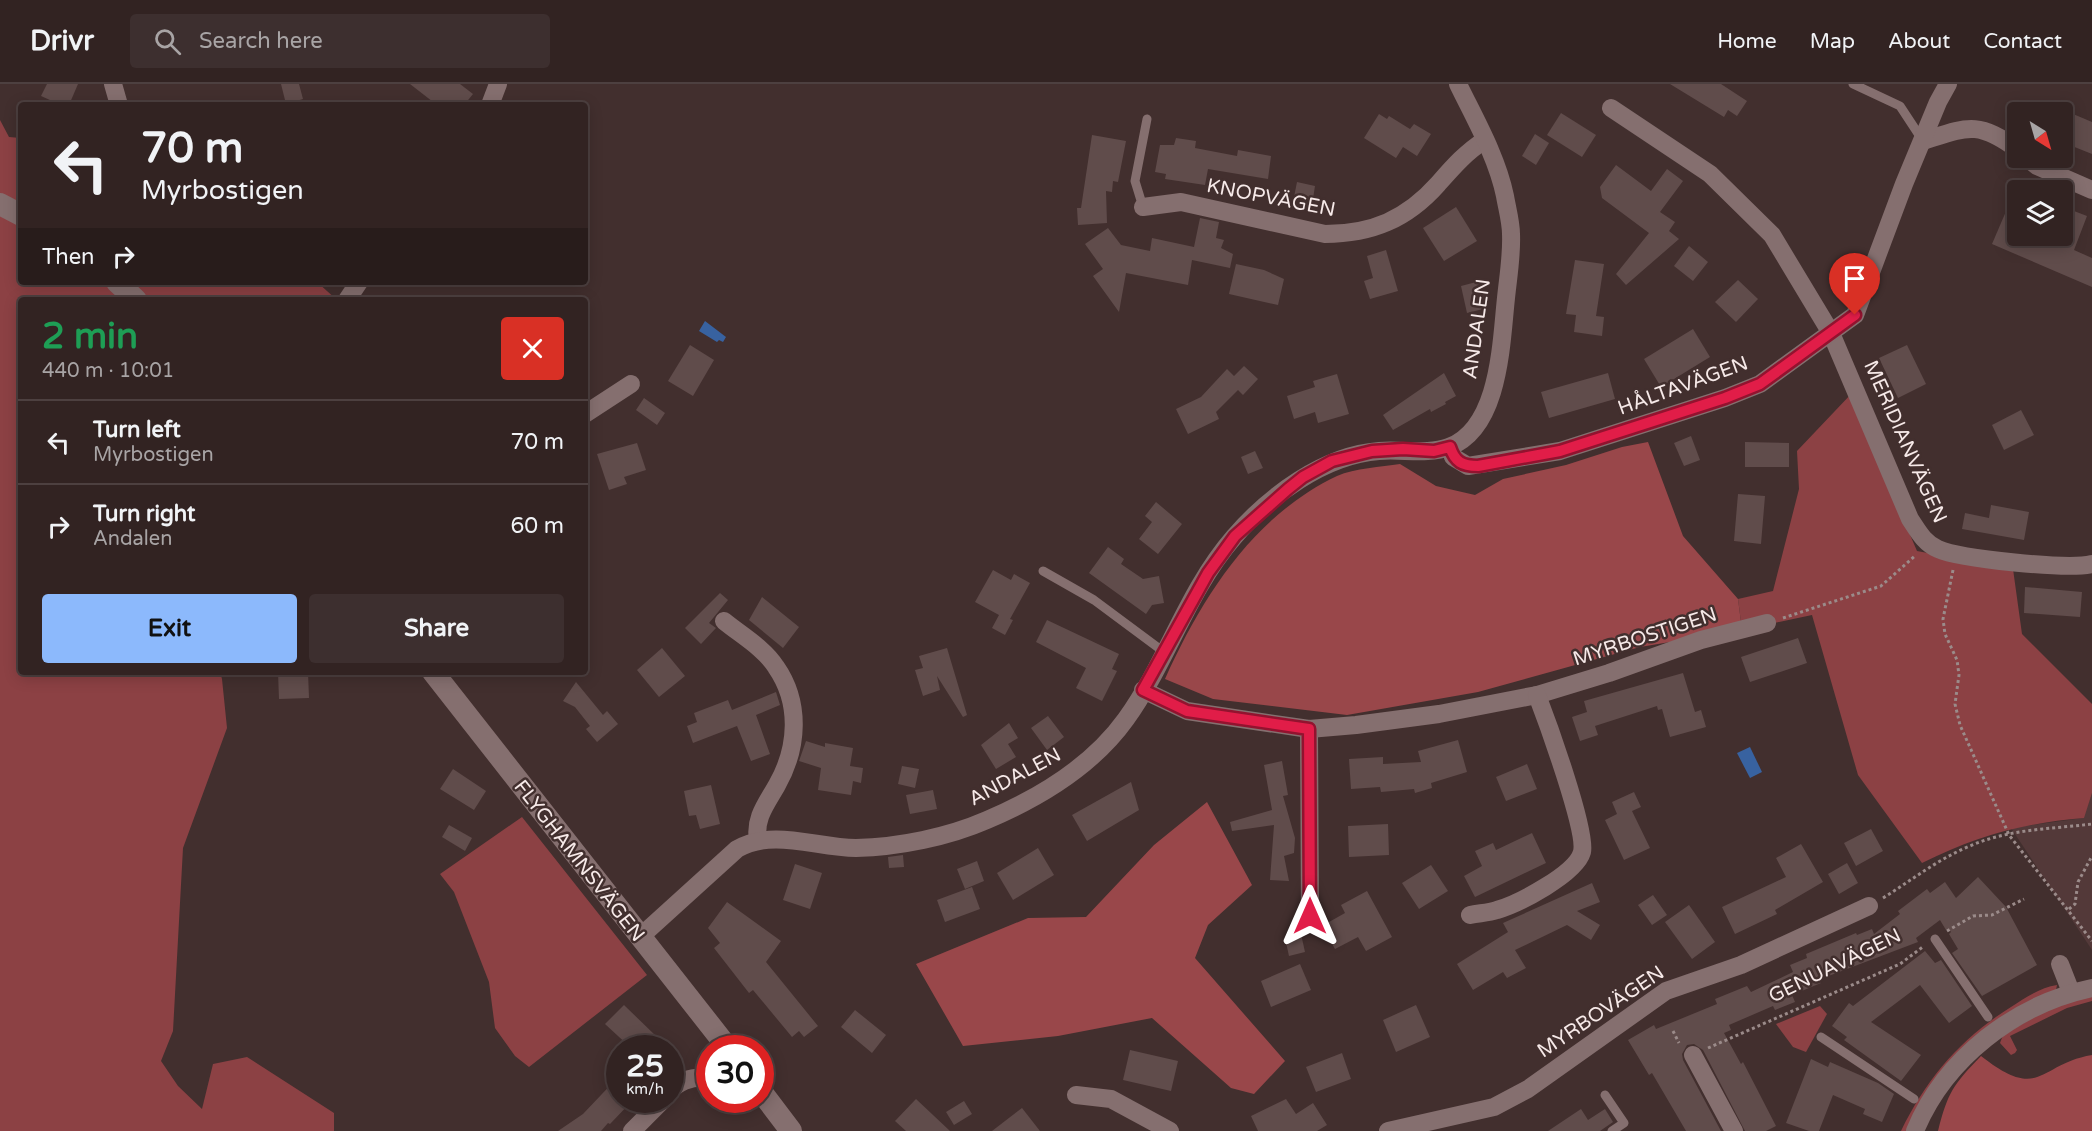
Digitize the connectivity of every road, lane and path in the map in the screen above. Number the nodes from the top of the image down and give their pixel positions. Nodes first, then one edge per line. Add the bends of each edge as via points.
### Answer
1 (113, 84) edge
2 (498, 84) edge
3 (1458, 84) edge
4 (1853, 84) edge
5 (1948, 84) edge
6 (118, 102) edge
7 (491, 102) edge
8 (1611, 108) dead end
9 (1147, 119) dead end
10 (1485, 140) junction
11 (1923, 141) junction
12 (2007, 143) edge
13 (2042, 168) edge
14 (2092, 190) edge
15 (0, 204) edge
16 (1143, 207) joint
17 (18, 213) edge
18 (120, 285) edge
19 (133, 297) edge
20 (1831, 333) junction
21 (631, 384) dead end
22 (588, 412) edge
23 (1450, 447) junction
24 (1928, 543) junction
25 (1955, 554) junction
26 (2092, 564) edge
27 (1043, 571) dead end
28 (724, 621) dead end
29 (1767, 623) joint
30 (1164, 652) junction
31 (435, 675) edge
32 (1143, 690) junction
33 (1537, 695) junction
34 (1309, 729) junction
35 (2092, 824) edge
36 (2009, 835) junction
37 (758, 840) junction
38 (2092, 856) edge
39 (2024, 899) dead end
40 (1869, 906) joint
41 (2069, 909) junction
42 (1470, 915) dead end
43 (1310, 916) dead end
44 (640, 937) junction
45 (1935, 939) junction
46 (2092, 941) edge
47 (2060, 964) dead end
48 (2092, 988) edge
49 (2071, 992) junction
50 (1988, 1017) dead end
51 (1673, 1031) dead end
52 (718, 1035) edge
53 (1821, 1036) dead end
54 (1694, 1055) junction
55 (1076, 1095) dead end
56 (1605, 1095) dead end
57 (1914, 1099) dead end
58 (774, 1109) edge
59 (650, 1113) edge
60 (632, 1131) edge
61 (791, 1131) edge
62 (1170, 1131) edge
63 (1388, 1131) edge
64 (1612, 1131) edge
65 (1734, 1131) edge
66 (1915, 1131) edge

1 - 6 street
2 - 7 street
3 - 10 street, ANDALEN
4 - 11 lane via 1900,106
5 - 11 street, HÅLTAVÄGEN
8 - 20 street, MERIDIANVÄGEN via 1710,174 1772,235
9 - 16 lane, KNOPVÄGEN via 1135,181
10 - 16 street, KNOPVÄGEN via 1468,151 1406,214 1379,228 1325,234 1181,202
10 - 23 street, ANDALEN via 1504,192 1511,234 1498,367 1476,427
11 - 12 street via 1978,128
11 - 20 street, HÅLTAVÄGEN via 1855,315
13 - 14 street
15 - 17 street
18 - 19 street
20 - 23 street, HÅLTAVÄGEN via 1760,384 1560,451 1468,466 1453,457
20 - 24 street, MERIDIANVÄGEN via 1910,519
21 - 22 street
23 - 30 street, ANDALEN via 1434,451 1372,451 1332,461 1303,477 1235,536 1208,573
24 - 25 street, MERIDIANVÄGEN
24 - 29 path via 1881,586
25 - 26 street, MERIDIANVÄGEN via 2061,567
25 - 36 path via 1943,619 1957,660 1955,704 1971,752
27 - 30 lane via 1094,600
28 - 37 street via 777,667 794,716 794,741 788,765 759,816
29 - 33 street, MYRBOSTIGEN via 1701,640
30 - 32 street, ANDALEN
31 - 44 street, FLYGHAMNSVÄGEN
32 - 34 street, MYRBOSTIGEN via 1187,711
32 - 37 street, ANDALEN via 1127,718 1080,767 988,820 937,836 879,846 855,848
33 - 34 street, MYRBOSTIGEN via 1439,714
33 - 42 street via 1577,820 1582,853 1561,878 1498,910
34 - 43 street
35 - 36 path
36 - 40 path via 1954,853
36 - 41 path
37 - 44 street, ANDALEN via 737,849
38 - 41 path via 2078,882 2075,904
39 - 45 path, GENUAVÄGEN via 1992,915 1973,915
40 - 63 street, MYRBOVÄGEN via 1742,965 1666,991 1528,1089 1494,1107
41 - 46 path
44 - 52 street, FLYGHAMNSVÄGEN
45 - 50 lane
45 - 54 path, GENUAVÄGEN via 1900,964
47 - 49 street
48 - 49 street
49 - 66 street via 2024,1013 1986,1038 1953,1070
51 - 54 path via 1686,1057
53 - 57 lane
54 - 65 street
55 - 62 street via 1111,1099
56 - 64 lane via 1624,1123
58 - 61 street
59 - 60 street

